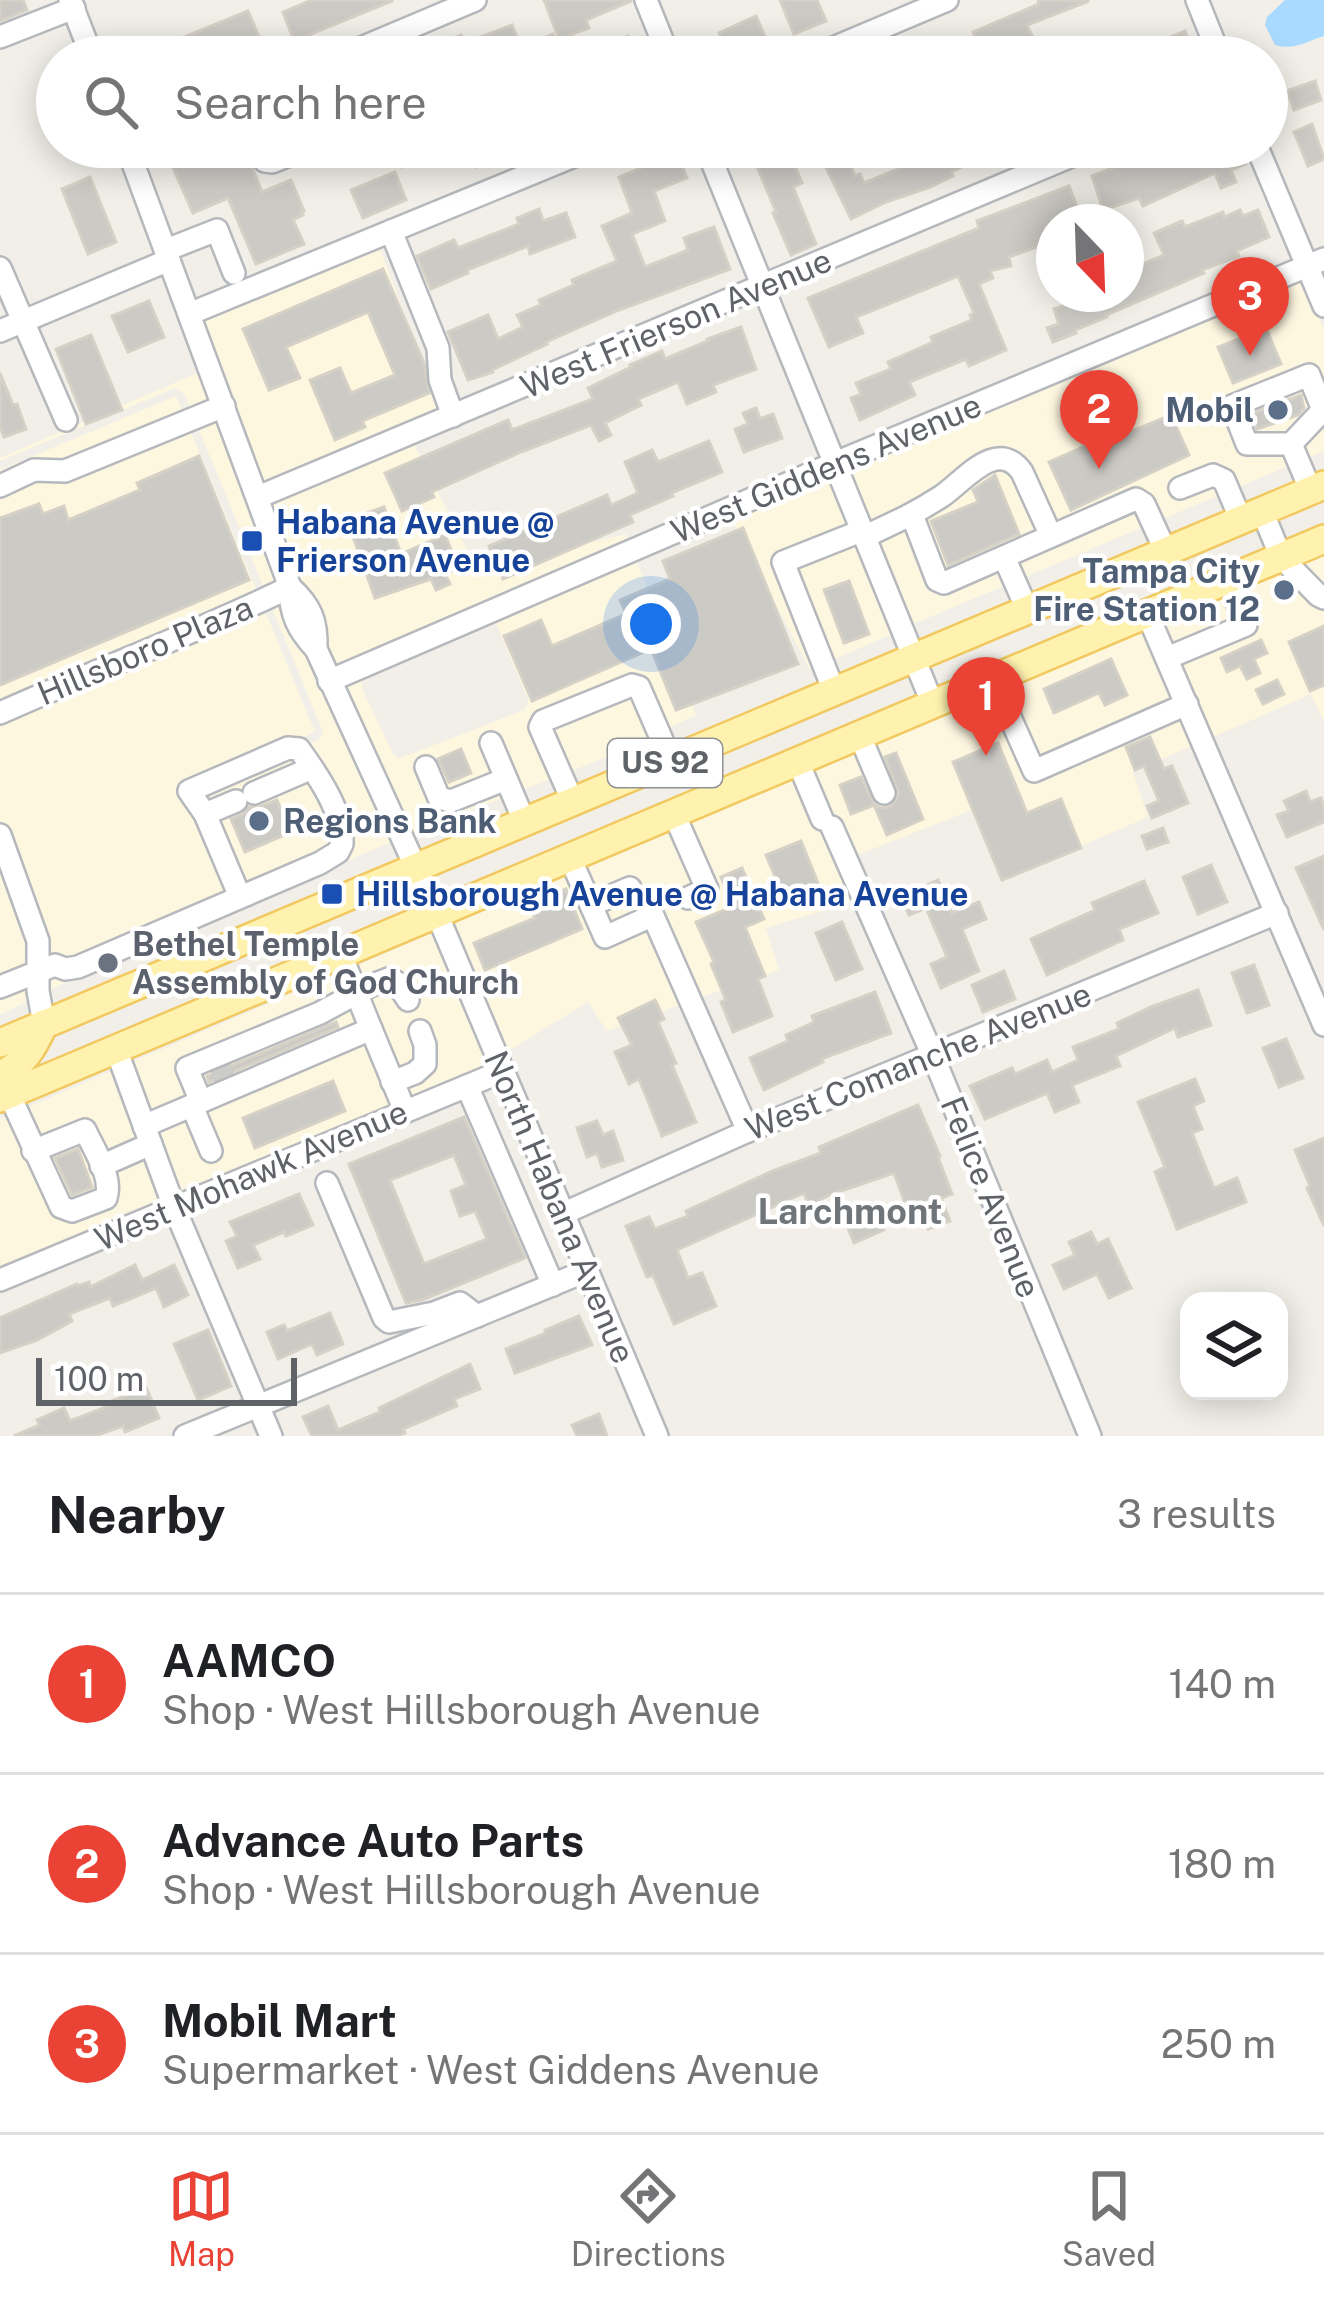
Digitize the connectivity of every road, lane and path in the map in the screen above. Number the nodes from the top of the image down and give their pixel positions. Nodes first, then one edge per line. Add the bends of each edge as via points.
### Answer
1 (475, 0) edge
2 (646, 0) edge
3 (947, 0) edge
4 (1197, 0) edge
5 (72, 4) edge
6 (84, 36) edge
7 (390, 36) edge
8 (661, 36) edge
9 (862, 36) edge
10 (1212, 36) edge
11 (0, 37) edge
12 (135, 168) edge
13 (545, 168) edge
14 (714, 168) edge
15 (1044, 168) edge
16 (1268, 168) edge
17 (391, 231) junction
18 (167, 255) junction
19 (1316, 262) edge
20 (0, 268) edge
21 (234, 273) dead end
22 (762, 287) junction
23 (1324, 306) edge
24 (189, 314) junction
25 (10, 326) edge
26 (1320, 389) edge
27 (224, 406) junction
28 (453, 416) junction
29 (66, 420) dead end
30 (1292, 444) junction
31 (833, 464) junction
32 (0, 486) edge
33 (1180, 488) dead end
34 (1317, 488) edge
35 (258, 497) junction
36 (908, 516) junction
37 (1252, 516) junction
38 (1324, 520) edge
39 (862, 534) junction
40 (1051, 536) junction
41 (1324, 539) edge
42 (1166, 551) junction
43 (1278, 551) junction
44 (1004, 556) junction
45 (1228, 580) junction
46 (290, 587) junction
47 (1324, 598) edge
48 (1028, 610) junction
49 (1147, 613) junction
50 (914, 657) junction
51 (1167, 658) junction
52 (993, 680) junction
53 (329, 681) junction
54 (834, 691) junction
55 (1187, 704) junction
56 (933, 706) junction
57 (0, 713) edge
58 (860, 736) junction
59 (491, 743) dead end
60 (670, 761) junction
61 (797, 762) junction
62 (426, 767) dead end
63 (312, 768) junction
64 (506, 778) junction
65 (884, 794) dead end
66 (573, 802) junction
67 (205, 814) junction
68 (674, 814) junction
69 (525, 823) junction
70 (0, 835) edge
71 (570, 858) junction
72 (417, 869) junction
73 (240, 897) junction
74 (688, 898) dead end
75 (640, 902) junction
76 (591, 905) junction
77 (1277, 913) junction
78 (437, 914) junction
79 (341, 955) junction
80 (38, 971) junction
81 (1315, 977) edge
82 (0, 987) edge
83 (357, 993) junction
84 (408, 1000) dead end
85 (44, 1024) junction
86 (1324, 1024) edge
87 (371, 1029) junction
88 (420, 1030) dead end
89 (0, 1042) edge
90 (116, 1049) junction
91 (274, 1051) junction
92 (933, 1056) junction
93 (503, 1071) junction
94 (392, 1082) junction
95 (467, 1086) junction
96 (3, 1089) edge
97 (197, 1104) junction
98 (405, 1112) junction
99 (748, 1131) junction
100 (147, 1135) junction
101 (33, 1151) junction
102 (212, 1151) dead end
103 (101, 1166) junction
104 (327, 1183) dead end
105 (174, 1207) junction
106 (562, 1214) junction
107 (586, 1271) junction
108 (0, 1280) edge
109 (554, 1285) junction
110 (436, 1322) junction
111 (258, 1405) junction
112 (185, 1436) edge
113 (272, 1436) edge
114 (657, 1436) edge
115 (1090, 1436) edge

1 - 7 street
2 - 8 street
3 - 9 street
4 - 10 street
5 - 6 street
5 - 11 street
12 - 18 street, North Habana Avenue
13 - 17 street
14 - 22 street
15 - 22 street, West Frierson Avenue
16 - 19 street
17 - 24 street
17 - 28 street via 438,348
18 - 21 street via 217,230
18 - 24 street, North Habana Avenue
18 - 25 street
19 - 23 street
19 - 31 street, West Giddens Avenue
20 - 25 street
22 - 28 street, West Frierson Avenue
22 - 31 street
24 - 27 street, North Habana Avenue
25 - 29 street
26 - 30 street via 1323,410
26 - 30 street via 1310,375 1232,406 1247,444
27 - 32 street via 65,471 34,470
27 - 35 street, North Habana Avenue
28 - 35 street, West Frierson Avenue
30 - 34 street
31 - 39 street
31 - 53 street, West Giddens Avenue
33 - 37 street via 1213,475
34 - 37 main road, US 92
35 - 46 street, North Habana Avenue
36 - 39 street
36 - 40 street via 978,466 1004,459 1022,472
36 - 44 street via 944,583
37 - 42 main road, US 92
37 - 43 street
38 - 43 main road
39 - 50 street
39 - 54 street via 783,562
40 - 42 street via 1136,499
40 - 44 street
41 - 43 main road, US 92
42 - 48 main road, US 92
43 - 45 main road, US 92
43 - 47 street
43 - 49 main road via 1157,594
44 - 48 street
45 - 49 main road, US 92
45 - 51 street via 1246,625
46 - 53 street, North Habana Avenue via 308,603
46 - 57 street, Hillsboro Plaza
48 - 50 main road, US 92
49 - 51 street
49 - 52 main road, US 92
50 - 54 main road, US 92
50 - 56 street
51 - 55 street
52 - 55 street via 1034,770
52 - 56 main road, US 92
53 - 72 street, North Habana Avenue
54 - 60 main road, US 92
55 - 77 street
56 - 58 main road, US 92
58 - 61 main road, US 92
58 - 65 street
59 - 64 street
60 - 66 main road, US 92
60 - 66 street via 639,687 543,721
61 - 68 main road, US 92
61 - 92 street, Felice Avenue
62 - 64 street via 439,798 451,801
63 - 67 street
63 - 67 street via 299,749 288,748 189,791
63 - 73 street via 343,844 320,863
64 - 69 street
66 - 69 main road, US 92
67 - 73 street
68 - 71 main road, US 92
68 - 74 street via 707,889
69 - 72 main road, US 92
70 - 80 street via 38,940
71 - 76 street
71 - 78 main road, US 92
72 - 78 street, North Habana Avenue
72 - 85 main road, US 92
73 - 80 street via 78,967
75 - 76 street
75 - 76 street via 605,937
75 - 99 street
77 - 81 street
77 - 92 street, West Comanche Avenue
78 - 79 main road, US 92
78 - 93 street, North Habana Avenue
79 - 83 street
79 - 90 main road, US 92
80 - 82 street
80 - 85 street
81 - 86 street
83 - 84 street via 388,980
83 - 87 street
83 - 91 street
85 - 89 main road, US 92
85 - 96 main road
87 - 91 street
87 - 94 street
88 - 94 street via 425,1064
90 - 96 main road, US 92
90 - 100 street
91 - 97 street
91 - 97 street via 187,1068
92 - 99 street, West Comanche Avenue
92 - 115 street, Felice Avenue
93 - 95 street, West Mohawk Avenue
93 - 106 street, North Habana Avenue
94 - 98 street
95 - 98 street, West Mohawk Avenue
95 - 109 street
96 - 101 street
97 - 100 street
97 - 102 street
98 - 105 street, West Mohawk Avenue
99 - 106 street, West Comanche Avenue
100 - 103 street
100 - 105 street
101 - 103 street via 85,1130
101 - 103 street via 61,1208 72,1211 106,1198
104 - 110 street via 384,1318
105 - 108 street, West Mohawk Avenue
105 - 111 street
106 - 107 street, North Habana Avenue
107 - 109 street
107 - 114 street, North Habana Avenue
109 - 110 street
110 - 111 street
111 - 112 street
111 - 113 street

